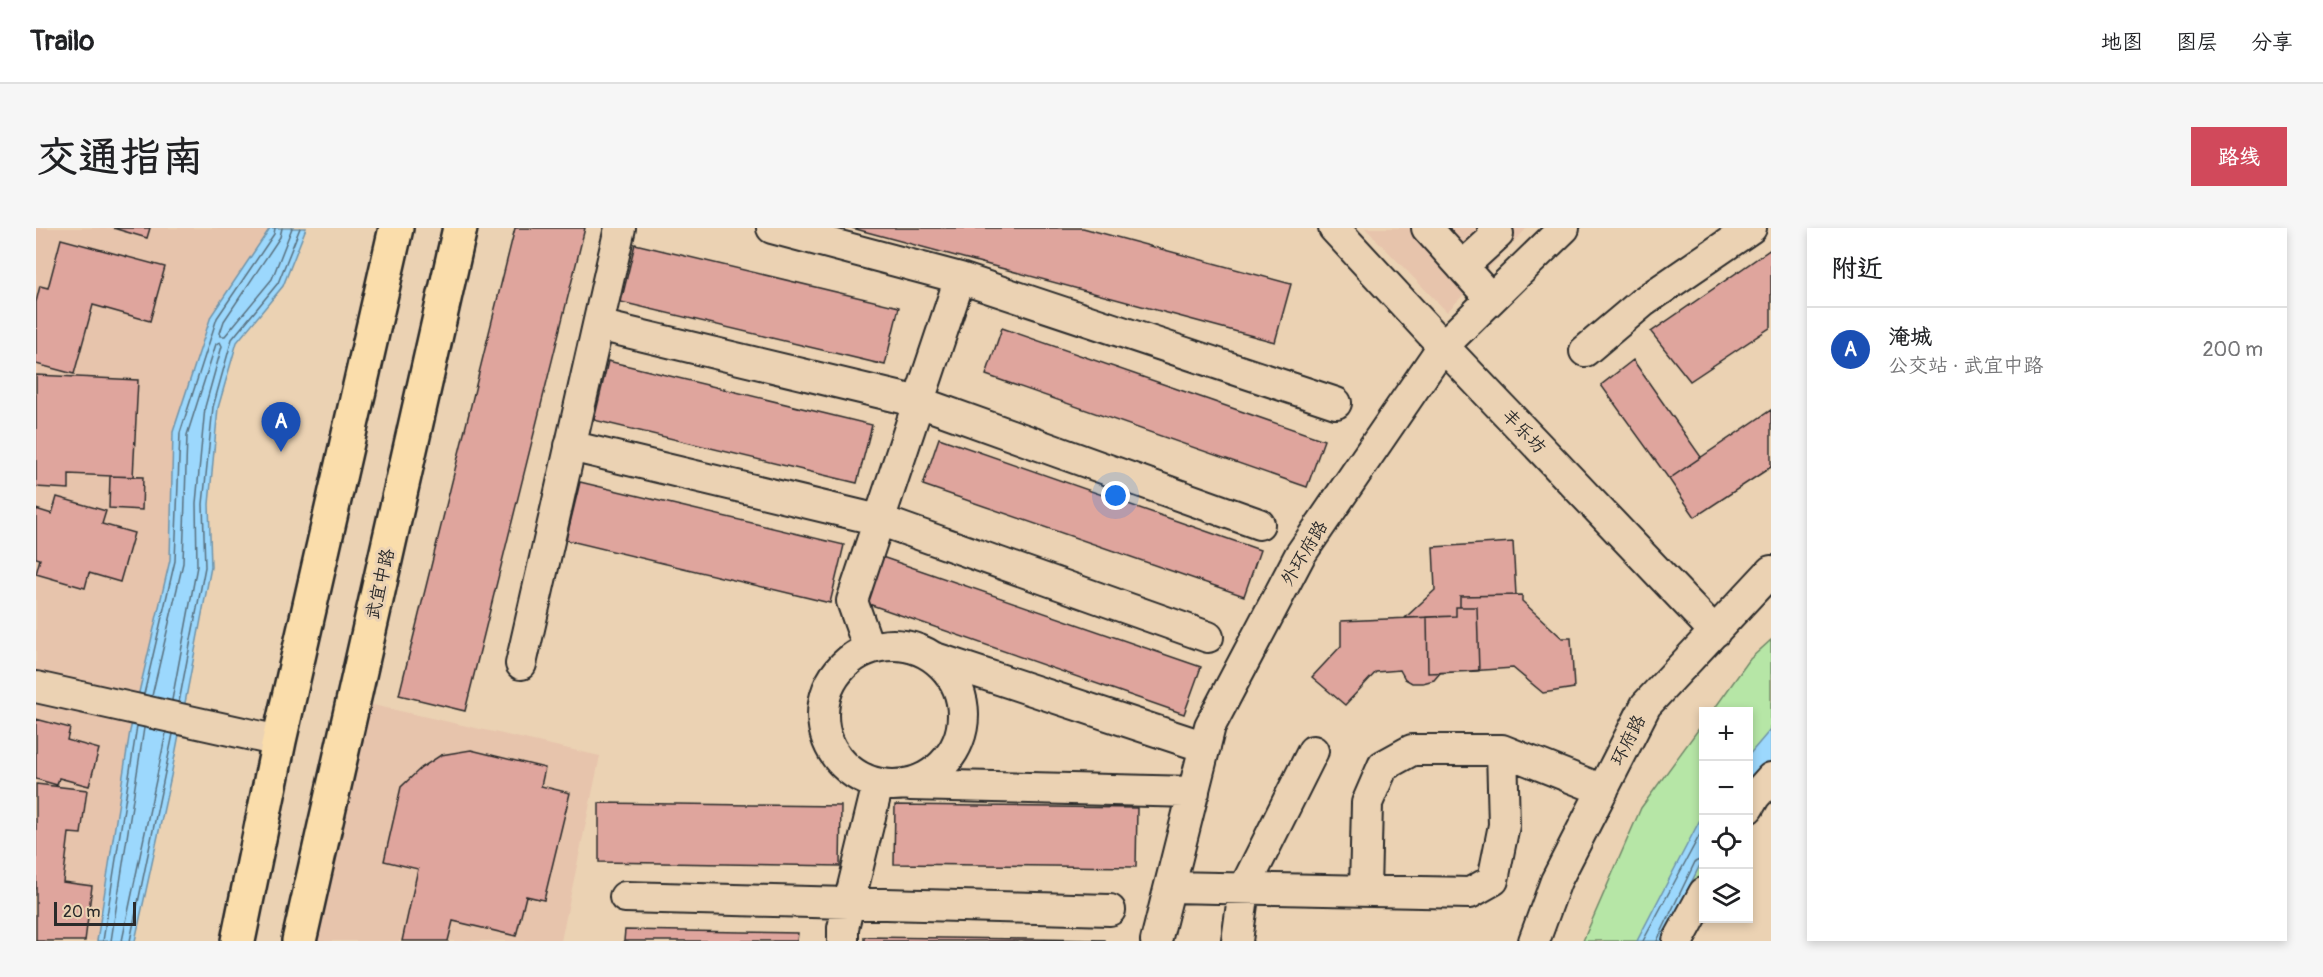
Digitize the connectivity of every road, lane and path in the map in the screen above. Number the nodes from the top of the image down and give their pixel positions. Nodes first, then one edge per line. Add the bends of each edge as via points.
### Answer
1 (396, 228) edge
2 (460, 228) edge
3 (620, 228) edge
4 (772, 228) edge
5 (1334, 228) edge
6 (1427, 228) edge
7 (1493, 228) edge
8 (1564, 228) edge
9 (1751, 228) edge
10 (1462, 267) junction
11 (960, 278) junction
12 (1491, 299) junction
13 (597, 325) junction
14 (1443, 346) junction
15 (1585, 351) dead end
16 (919, 402) junction
17 (1336, 404) dead end
18 (570, 446) junction
19 (879, 520) junction
20 (1259, 524) dead end
21 (1771, 571) edge
22 (1715, 632) junction
23 (1208, 637) dead end
24 (869, 649) junction
25 (935, 658) junction
26 (521, 664) dead end
27 (36, 687) edge
28 (279, 741) junction
29 (1205, 747) junction
30 (1502, 750) junction
31 (1313, 751) dead end
32 (1771, 778) edge
33 (890, 784) junction
34 (1603, 790) junction
35 (1194, 792) junction
36 (1753, 799) edge
37 (1170, 887) junction
38 (1244, 889) junction
39 (1365, 891) junction
40 (624, 897) dead end
41 (1699, 902) edge
42 (850, 903) junction
43 (1110, 910) dead end
44 (238, 941) edge
45 (299, 941) edge
46 (843, 941) edge
47 (1156, 941) edge
48 (1237, 941) edge
49 (1534, 941) edge
50 (1678, 941) edge

1 - 28 main road
2 - 45 main road, 武宜中路
3 - 13 street
4 - 11 street
5 - 14 street, 丰乐坊
6 - 10 street
7 - 10 street via 1498,234
8 - 12 street, 外环府路
9 - 15 street via 1642,302
10 - 12 street
11 - 16 street
11 - 17 street
12 - 14 street, 外环府路
13 - 16 street
13 - 18 street
14 - 22 street, 丰乐坊
14 - 29 street, 外环府路 via 1300,555 1210,726
16 - 19 street
16 - 20 street
18 - 19 street
18 - 26 street
19 - 23 street
19 - 24 street via 852,601
21 - 22 street, 环府路
22 - 34 street, 环府路 via 1646,705
24 - 25 street via 903,645
24 - 33 street via 838,670 826,691 822,714 826,738 838,759 856,775
25 - 29 street
25 - 33 street via 957,683 964,704 963,727 942,766 923,778
27 - 28 street
28 - 44 main road
29 - 35 street, 外环府路
30 - 34 street
30 - 39 street via 1412,750 1383,766 1367,803
30 - 39 street via 1504,825 1493,880 1470,893
31 - 38 street
32 - 36 street
33 - 35 street
33 - 42 street
34 - 49 street, 环府路 via 1556,881
35 - 37 street, 外环府路
37 - 38 street
37 - 47 street, 外环府路
38 - 39 street
38 - 48 street
40 - 42 street
41 - 50 street
42 - 43 street
42 - 46 street

